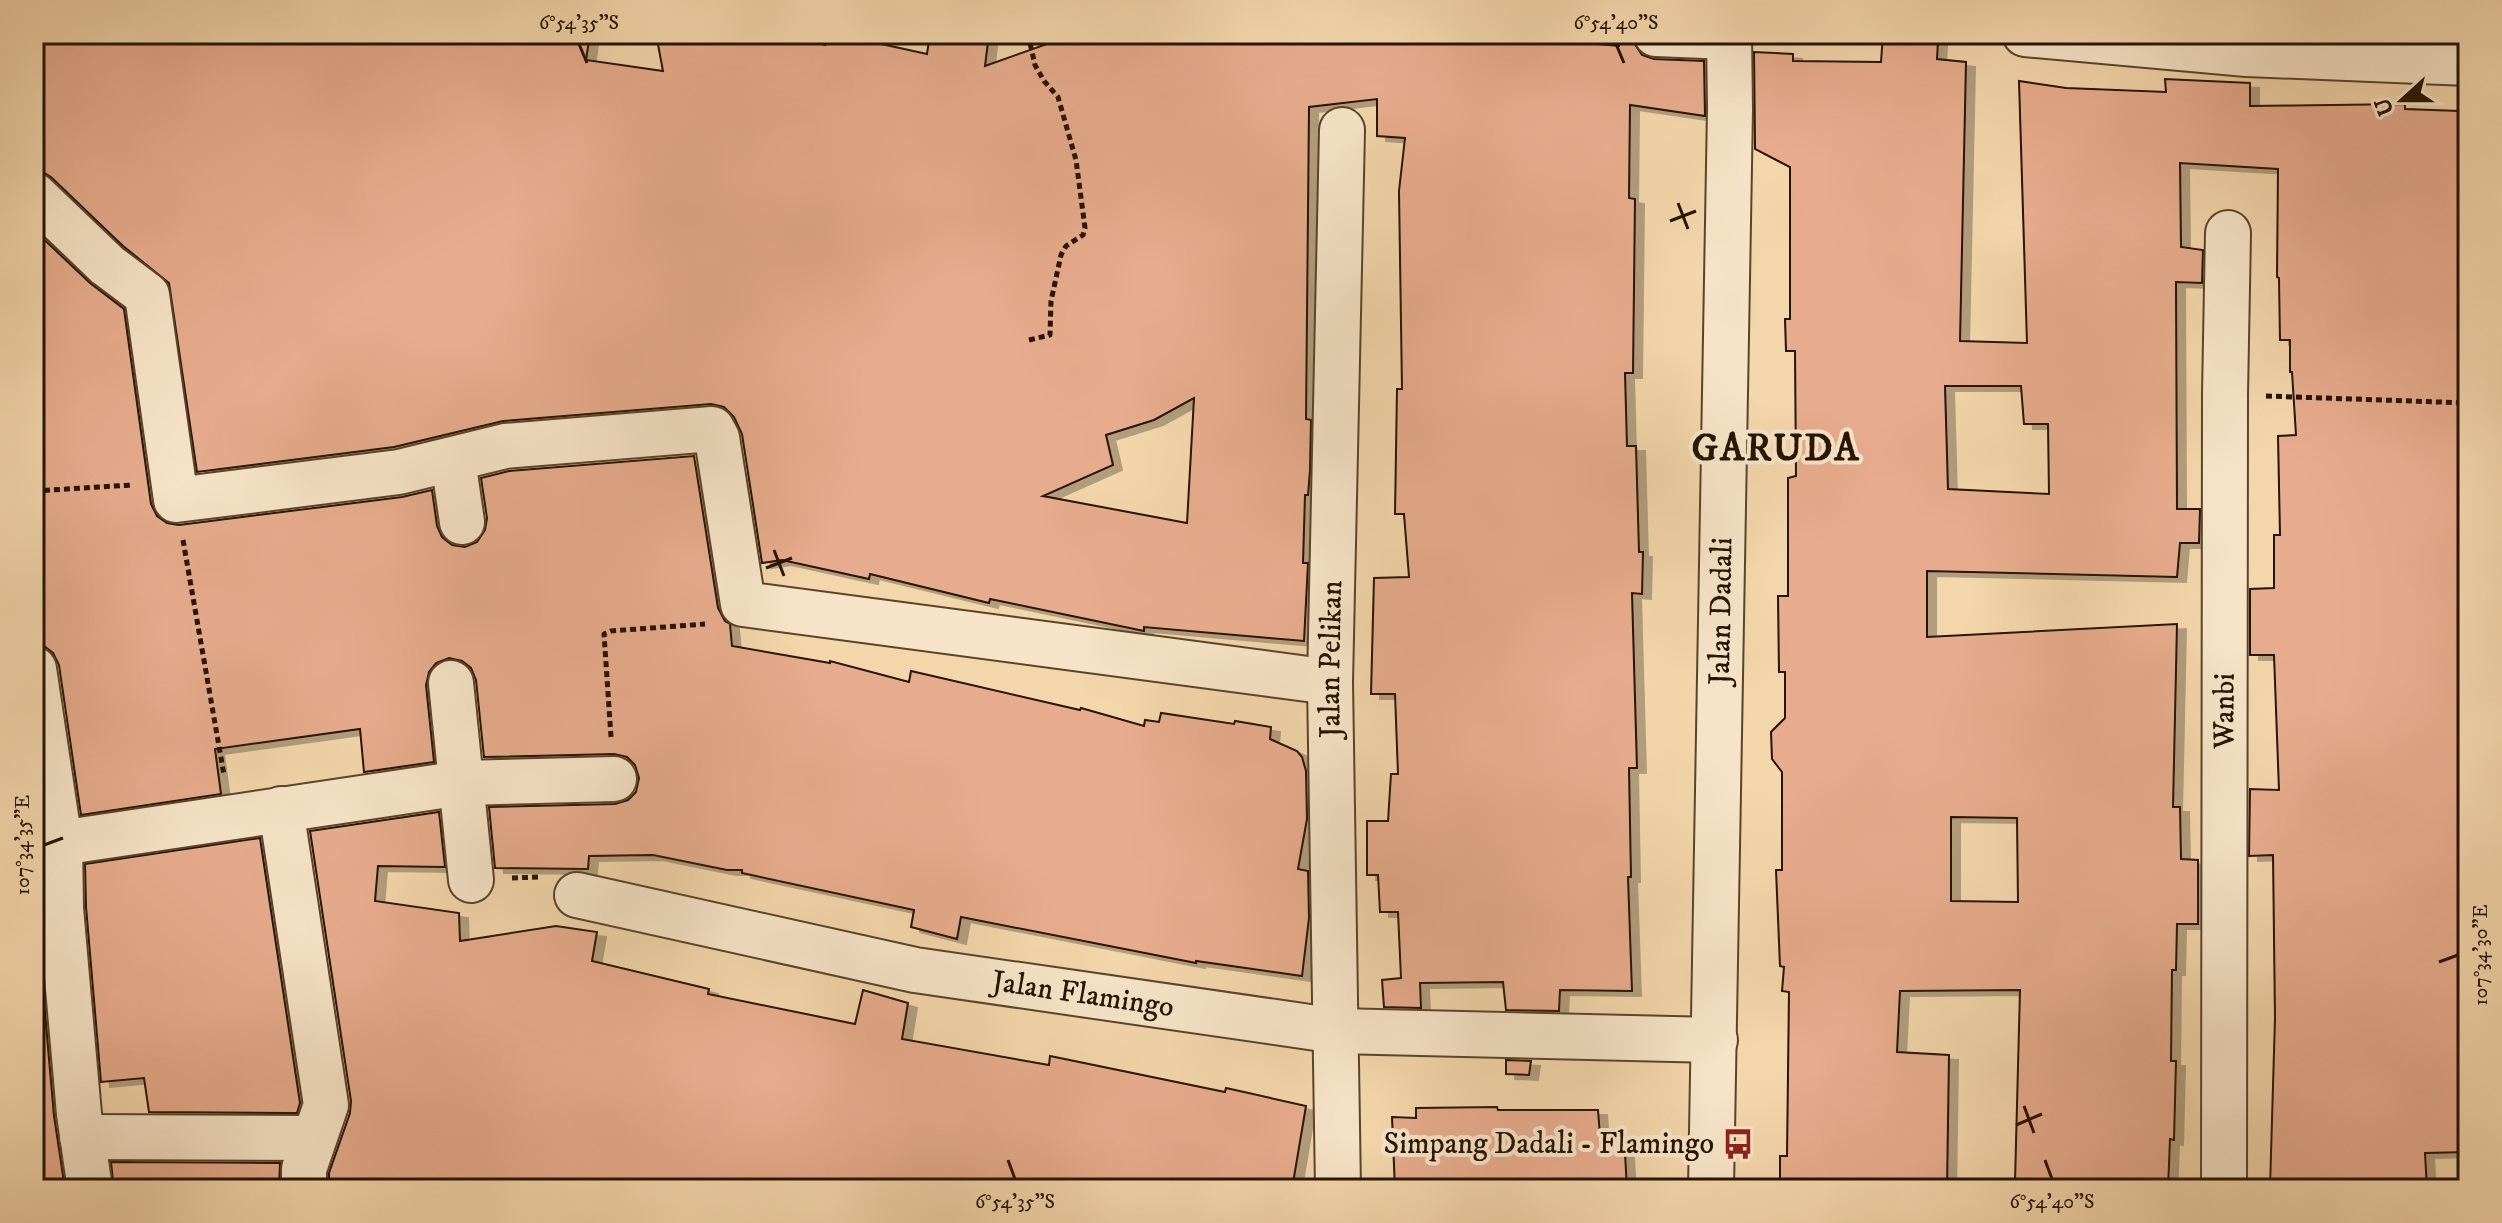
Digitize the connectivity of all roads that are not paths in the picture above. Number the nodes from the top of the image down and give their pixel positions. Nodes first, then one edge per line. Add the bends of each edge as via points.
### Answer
1 (1656, 34) edge
2 (2025, 34) edge
3 (1729, 36) edge
4 (2468, 63) edge
5 (1342, 130) dead end
6 (34, 195) edge
7 (2228, 233) dead end
8 (453, 460) junction
9 (462, 522) dead end
10 (34, 669) edge
11 (1330, 682) junction
12 (451, 683) dead end
13 (614, 779) road end
14 (462, 783) junction
15 (281, 809) junction
16 (60, 843) junction
17 (471, 880) road end
18 (577, 895) road end
19 (1337, 1031) junction
20 (1715, 1040) junction
21 (82, 1137) junction
22 (312, 1138) junction
23 (90, 1189) edge
24 (304, 1189) edge
25 (1338, 1189) edge
26 (1711, 1189) edge
27 (2224, 1189) edge

1 - 3 street
2 - 4 street via 2247,54
3 - 20 street, Jalan Dadali
5 - 11 street, Jalan Pelikan
6 - 8 street via 107,265 147,295 175,491 399,472
7 - 27 street, Wanbi
8 - 9 street
8 - 11 street via 505,446 712,429 743,604
10 - 16 street
11 - 19 street, Jalan Pelikan
12 - 14 street
13 - 14 street
14 - 15 street
14 - 17 street
15 - 16 street
15 - 22 street via 326,1105
16 - 21 street
18 - 19 street, Jalan Flamingo via 915,970
19 - 20 street, Jalan Flamingo
19 - 25 street, Jalan Pelikan
20 - 26 street, Jalan Dadali
21 - 22 street
21 - 23 street
22 - 24 street

